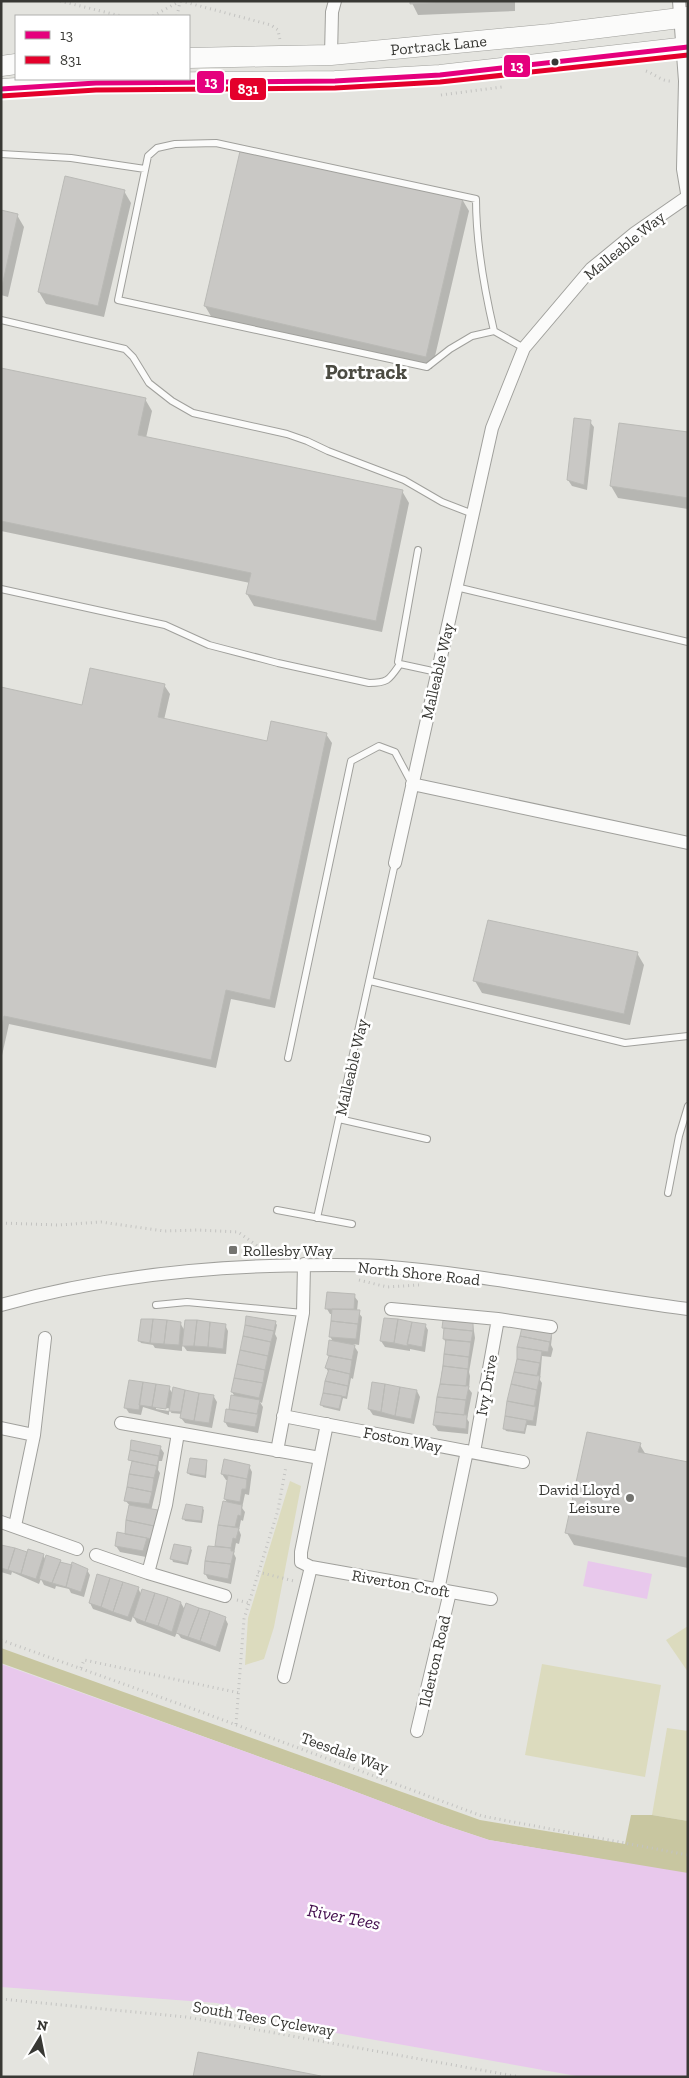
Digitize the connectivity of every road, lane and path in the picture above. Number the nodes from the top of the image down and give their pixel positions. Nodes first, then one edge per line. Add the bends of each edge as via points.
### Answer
1 (60, 1) edge
2 (181, 1) edge
3 (335, 1) edge
4 (683, 12) edge
5 (117, 15) edge
6 (155, 15) edge
7 (177, 15) edge
8 (280, 43) dead end
9 (685, 48) edge
10 (331, 55) junction
11 (190, 58) edge
12 (15, 64) edge
13 (1, 66) edge
14 (1, 89) edge
15 (1, 154) edge
16 (145, 169) junction
17 (687, 198) edge
18 (1, 320) edge
19 (494, 331) junction
20 (524, 348) junction
21 (473, 514) junction
22 (418, 550) dead end
23 (456, 587) junction
24 (1, 589) edge
25 (688, 642) edge
26 (400, 664) junction
27 (437, 672) junction
28 (412, 784) junction
29 (688, 842) edge
30 (395, 863) joint
31 (370, 981) junction
32 (688, 1036) edge
33 (288, 1058) dead end
34 (688, 1106) edge
35 (339, 1119) junction
36 (427, 1139) dead end
37 (668, 1193) dead end
38 (277, 1210) dead end
39 (317, 1218) junction
40 (1, 1223) edge
41 (352, 1224) dead end
42 (304, 1264) junction
43 (276, 1266) junction
44 (357, 1280) dead end
45 (423, 1285) dead end
46 (1, 1305) edge
47 (156, 1305) dead end
48 (391, 1309) dead end
49 (688, 1310) edge
50 (303, 1312) junction
51 (498, 1319) junction
52 (551, 1327) dead end
53 (45, 1338) dead end
54 (283, 1416) junction
55 (122, 1423) dead end
56 (327, 1424) junction
57 (1, 1428) edge
58 (178, 1433) junction
59 (34, 1435) junction
60 (283, 1452) junction
61 (470, 1452) junction
62 (320, 1458) junction
63 (523, 1462) dead end
64 (1, 1522) edge
65 (14, 1526) junction
66 (77, 1549) dead end
67 (96, 1555) dead end
68 (312, 1567) junction
69 (258, 1572) junction
70 (148, 1573) junction
71 (307, 1584) junction
72 (444, 1591) junction
73 (225, 1596) dead end
74 (490, 1599) dead end
75 (1, 1640) edge
76 (80, 1668) junction
77 (284, 1677) dead end
78 (240, 1693) junction
79 (236, 1724) junction
80 (417, 1731) dead end
81 (688, 1855) edge
82 (1, 1999) edge
83 (520, 2077) edge

1 - 5 path
2 - 6 path
2 - 7 path
2 - 8 path via 271,25 278,30
3 - 10 street
4 - 9 street
4 - 10 main road, Portrack Lane via 522,37
9 - 14 main road, Portrack Lane via 440,75 335,81 96,83
9 - 17 street via 683,170
10 - 11 main road, Portrack Lane
12 - 13 main road
15 - 16 lane via 71,158
16 - 19 lane via 148,156 157,148 216,143 476,199 484,287
16 - 19 lane via 118,300 427,367 472,336
17 - 20 street, Malleable Way via 591,269
18 - 21 lane via 125,349 149,382 193,413 307,441 404,480 442,502
19 - 20 lane
20 - 21 street, Malleable Way via 492,428
21 - 23 street, Malleable Way
22 - 26 lane via 398,655
23 - 25 lane
23 - 27 street, Malleable Way
24 - 26 lane via 166,625 209,644 369,683 390,679
26 - 27 lane
27 - 28 street, Malleable Way
28 - 29 street
28 - 30 street, Malleable Way
28 - 33 lane via 396,752 379,746 351,761
30 - 31 lane, Malleable Way
31 - 32 lane via 625,1043
31 - 35 lane, Malleable Way
34 - 37 lane
35 - 36 lane
35 - 39 lane, Malleable Way
38 - 39 lane
39 - 41 lane
40 - 43 path via 59,1225 102,1222 164,1231 238,1232 269,1255
42 - 43 street, North Shore Road
42 - 49 street, North Shore Road via 379,1266 454,1274
42 - 50 street
43 - 46 street, North Shore Road via 132,1276
44 - 45 path via 387,1287
47 - 50 lane via 187,1302
48 - 51 street
50 - 54 street
51 - 52 street
51 - 61 street, Ivy Drive
53 - 59 street
54 - 56 street, Foston Way
54 - 60 street
55 - 58 street
56 - 61 street, Foston Way
56 - 62 street
57 - 59 street
58 - 60 street
58 - 70 street via 166,1505
59 - 65 street
60 - 62 street
60 - 69 path via 278,1510
61 - 63 street, Foston Way
61 - 72 street, Ilderton Road
62 - 68 street via 301,1552 301,1562
64 - 65 street
65 - 66 street
67 - 70 street
68 - 71 street
68 - 72 street, Riverton Croft
69 - 71 path
69 - 78 path via 244,1619
70 - 73 street
71 - 77 street
72 - 74 street, Riverton Croft
72 - 80 street, Ilderton Road
75 - 76 path, Teesdale Way
76 - 78 path via 84,1660
76 - 79 path, Teesdale Way
78 - 79 path
79 - 81 path, Teesdale Way via 482,1816
82 - 83 path, South Tees Cycleway via 186,2018

